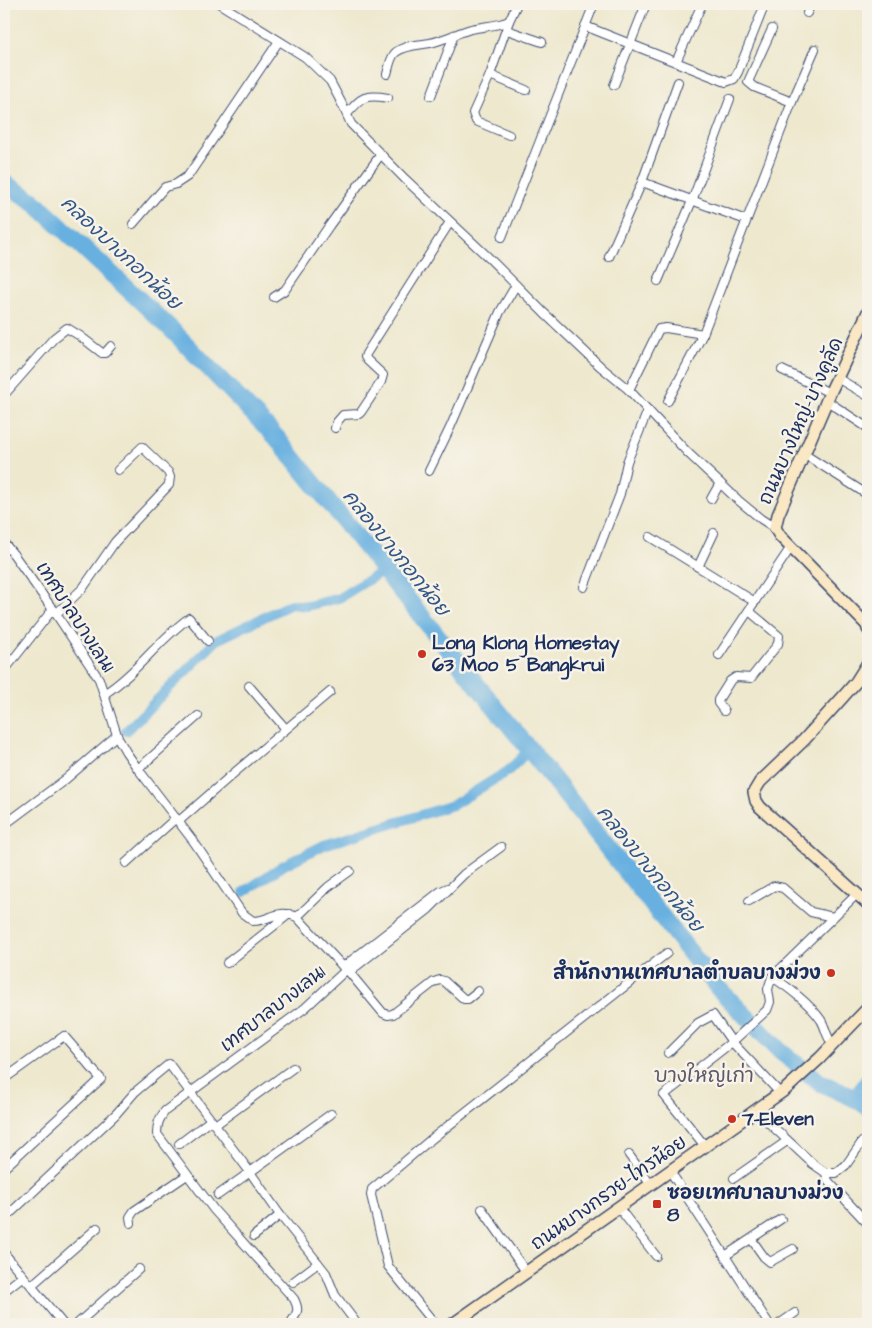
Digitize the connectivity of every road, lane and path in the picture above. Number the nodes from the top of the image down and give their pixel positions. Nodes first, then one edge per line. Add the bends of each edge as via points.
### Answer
1 (220, 4) edge
2 (517, 4) edge
3 (594, 4) edge
4 (646, 4) edge
5 (702, 4) edge
6 (765, 4) edge
7 (811, 4) edge
8 (808, 13) dead end
9 (509, 21) junction
10 (585, 26) junction
11 (772, 29) dead end
12 (507, 30) junction
13 (454, 35) junction
14 (279, 41) junction
15 (542, 42) dead end
16 (630, 44) junction
17 (815, 49) dead end
18 (676, 62) junction
19 (387, 74) dead end
20 (490, 75) junction
21 (678, 82) dead end
22 (614, 86) dead end
23 (526, 90) dead end
24 (431, 96) dead end
25 (388, 98) dead end
26 (730, 99) dead end
27 (792, 102) junction
28 (346, 114) junction
29 (509, 136) dead end
30 (381, 154) junction
31 (642, 182) junction
32 (692, 201) junction
33 (746, 220) junction
34 (450, 222) junction
35 (133, 224) dead end
36 (502, 237) dead end
37 (609, 257) dead end
38 (658, 281) dead end
39 (516, 285) junction
40 (274, 297) dead end
41 (868, 312) edge
42 (703, 334) junction
43 (111, 346) dead end
44 (782, 370) dead end
45 (837, 378) junction
46 (629, 390) junction
47 (4, 395) edge
48 (868, 396) edge
49 (829, 397) junction
50 (668, 402) dead end
51 (648, 410) junction
52 (335, 428) dead end
53 (868, 428) edge
54 (804, 454) junction
55 (118, 470) dead end
56 (429, 471) dead end
57 (720, 482) junction
58 (868, 495) edge
59 (711, 499) dead end
60 (775, 528) junction
61 (714, 534) dead end
62 (650, 537) dead end
63 (4, 543) edge
64 (791, 547) junction
65 (698, 567) junction
66 (584, 587) dead end
67 (755, 602) junction
68 (749, 611) junction
69 (54, 612) junction
70 (868, 629) edge
71 (208, 641) dead end
72 (719, 654) dead end
73 (868, 663) edge
74 (4, 670) edge
75 (249, 686) dead end
76 (330, 692) dead end
77 (104, 694) junction
78 (724, 711) dead end
79 (198, 716) dead end
80 (286, 729) junction
81 (118, 737) junction
82 (138, 769) junction
83 (177, 820) junction
84 (4, 825) edge
85 (501, 847) dead end
86 (126, 863) dead end
87 (350, 871) dead end
88 (857, 894) junction
89 (749, 901) dead end
90 (868, 904) edge
91 (288, 914) junction
92 (297, 917) junction
93 (833, 917) junction
94 (667, 953) dead end
95 (227, 963) dead end
96 (346, 970) junction
97 (772, 976) junction
98 (478, 991) dead end
99 (868, 1008) edge
100 (735, 1039) junction
101 (833, 1045) junction
102 (668, 1053) dead end
103 (293, 1068) dead end
104 (4, 1079) edge
105 (783, 1091) junction
106 (191, 1092) junction
107 (756, 1111) junction
108 (331, 1114) dead end
109 (213, 1123) junction
110 (787, 1141) junction
111 (862, 1142) dead end
112 (179, 1144) dead end
113 (705, 1146) junction
114 (629, 1155) dead end
115 (4, 1168) edge
116 (670, 1171) junction
117 (250, 1172) junction
118 (826, 1173) junction
119 (187, 1175) junction
120 (734, 1178) dead end
121 (652, 1185) junction
122 (218, 1195) dead end
123 (619, 1208) junction
124 (482, 1209) dead end
125 (280, 1215) junction
126 (4, 1219) edge
127 (781, 1219) dead end
128 (131, 1223) dead end
129 (868, 1224) edge
130 (97, 1228) dead end
131 (254, 1236) dead end
132 (752, 1240) junction
133 (793, 1249) dead end
134 (4, 1253) edge
135 (656, 1256) dead end
136 (725, 1256) junction
137 (318, 1263) junction
138 (139, 1269) dead end
139 (527, 1273) junction
140 (23, 1276) junction
141 (293, 1282) dead end
142 (32, 1285) junction
143 (4, 1290) edge
144 (795, 1313) dead end
145 (63, 1324) edge
146 (77, 1324) edge
147 (290, 1324) edge
148 (357, 1324) edge
149 (435, 1324) edge
150 (453, 1324) edge
151 (769, 1324) edge
152 (779, 1324) edge

1 - 14 street
2 - 9 street
3 - 10 street
4 - 16 street
5 - 18 street
6 - 18 street via 734,79 726,82
7 - 8 street
9 - 12 street
9 - 13 street
10 - 16 street
10 - 36 street
11 - 27 street via 748,82
12 - 15 street
12 - 20 street
13 - 19 street via 413,45 396,53
13 - 24 street
14 - 28 street via 306,56 330,81
14 - 35 street via 188,176 166,188
16 - 18 street
16 - 22 street
17 - 27 street
20 - 23 street
20 - 29 street via 473,116 476,121
21 - 31 street
25 - 28 street via 372,95 363,98
26 - 32 street
27 - 33 street
28 - 30 street via 351,124
30 - 34 street
30 - 40 street via 285,290
31 - 32 street
31 - 37 street
32 - 33 street
32 - 38 street
33 - 42 street
34 - 39 street
34 - 52 street via 366,354 367,360 384,375 382,382 359,414 343,415
39 - 46 street
39 - 56 street via 500,312
41 - 45 street, ถนนบางใหญ่-บางคูลัด
42 - 46 street via 659,329
42 - 50 street
43 - 47 street via 102,353 67,328 54,338
44 - 49 street
45 - 48 street
45 - 49 street, ถนนบางใหญ่-บางคูลัด
46 - 51 street
49 - 53 street
49 - 54 street, ถนนบางใหญ่-บางคูลัด
51 - 57 street
51 - 66 street
54 - 58 street
54 - 60 street, ถนนบางใหญ่-บางคูลัด
55 - 69 street via 142,447 168,472 169,485 115,542 83,588
57 - 59 street
57 - 60 street
60 - 64 street, ถนนบางใหญ่-บางคูลัด
61 - 65 street
62 - 65 street
63 - 69 street, เทศบาลบางเลน1
64 - 67 street
64 - 70 street, ถนนบางใหญ่-บางคูลัด
65 - 67 street
67 - 68 street
68 - 72 street
68 - 78 street via 779,636 778,644 751,678 730,680 718,700
69 - 74 street
69 - 77 street, เทศบาลบางเลน1 via 99,679
71 - 77 street via 189,618
73 - 88 street via 842,698 754,792 760,806
75 - 80 street
76 - 80 street
77 - 81 street, เทศบาลบางเลน1
79 - 82 street
80 - 83 street
81 - 82 street, เทศบาลบางเลน1
81 - 84 street
82 - 83 street, เทศบาลบางเลน1
83 - 86 street
83 - 91 street, เทศบาลบางเลน1 via 249,919 256,921
85 - 96 street via 464,874 429,909
87 - 92 street via 328,886
88 - 90 street
88 - 93 street
89 - 93 street via 778,886 811,912
91 - 92 street, เทศบาลบางเลน1
91 - 95 street
92 - 96 street, เทศบาลบางเลน1
93 - 97 street
94 - 149 street via 372,1188 388,1266
96 - 98 street via 388,1015 440,980 464,999
96 - 106 street, เทศบาลบางเลน1 via 305,1008
97 - 100 street via 767,1010
97 - 101 street via 818,1016
99 - 101 street
100 - 102 street via 713,1014 698,1023
100 - 105 street
100 - 113 street via 664,1095
101 - 105 street
103 - 109 street
104 - 115 street via 64,1036 101,1079
105 - 107 street, ถนนบางกรวย-ไทรน้อย
106 - 109 street
106 - 119 street, เทศบาลบางเลน1 via 165,1111 157,1125 157,1134
106 - 126 street via 169,1064 135,1092 116,1114
107 - 110 street
107 - 113 street, ถนนบางกรวย-ไทรน้อย
108 - 117 street
109 - 112 street
109 - 117 street
110 - 118 street
110 - 120 street
111 - 118 street via 846,1165 836,1173
113 - 116 street, ถนนบางกรวย-ไทรน้อย
114 - 121 street
116 - 121 street, ถนนบางกรวย-ไทรน้อย
116 - 136 street
117 - 122 street
117 - 125 street
118 - 129 street via 828,1181
119 - 128 street via 134,1211
119 - 147 street, เทศบาลบางเลน1 via 294,1299 298,1313
121 - 123 street, ถนนบางกรวย-ไทรน้อย
123 - 135 street
123 - 139 street, ถนนบางกรวย-ไทรน้อย
124 - 139 street
125 - 131 street
125 - 137 street
127 - 132 street
130 - 142 street
132 - 133 street via 770,1262
132 - 136 street
134 - 140 street
136 - 151 street
137 - 141 street
137 - 148 street via 335,1295
138 - 146 street
139 - 150 street, ถนนบางกรวย-ไทรน้อย
140 - 142 street
140 - 143 street
142 - 145 street
144 - 152 street

